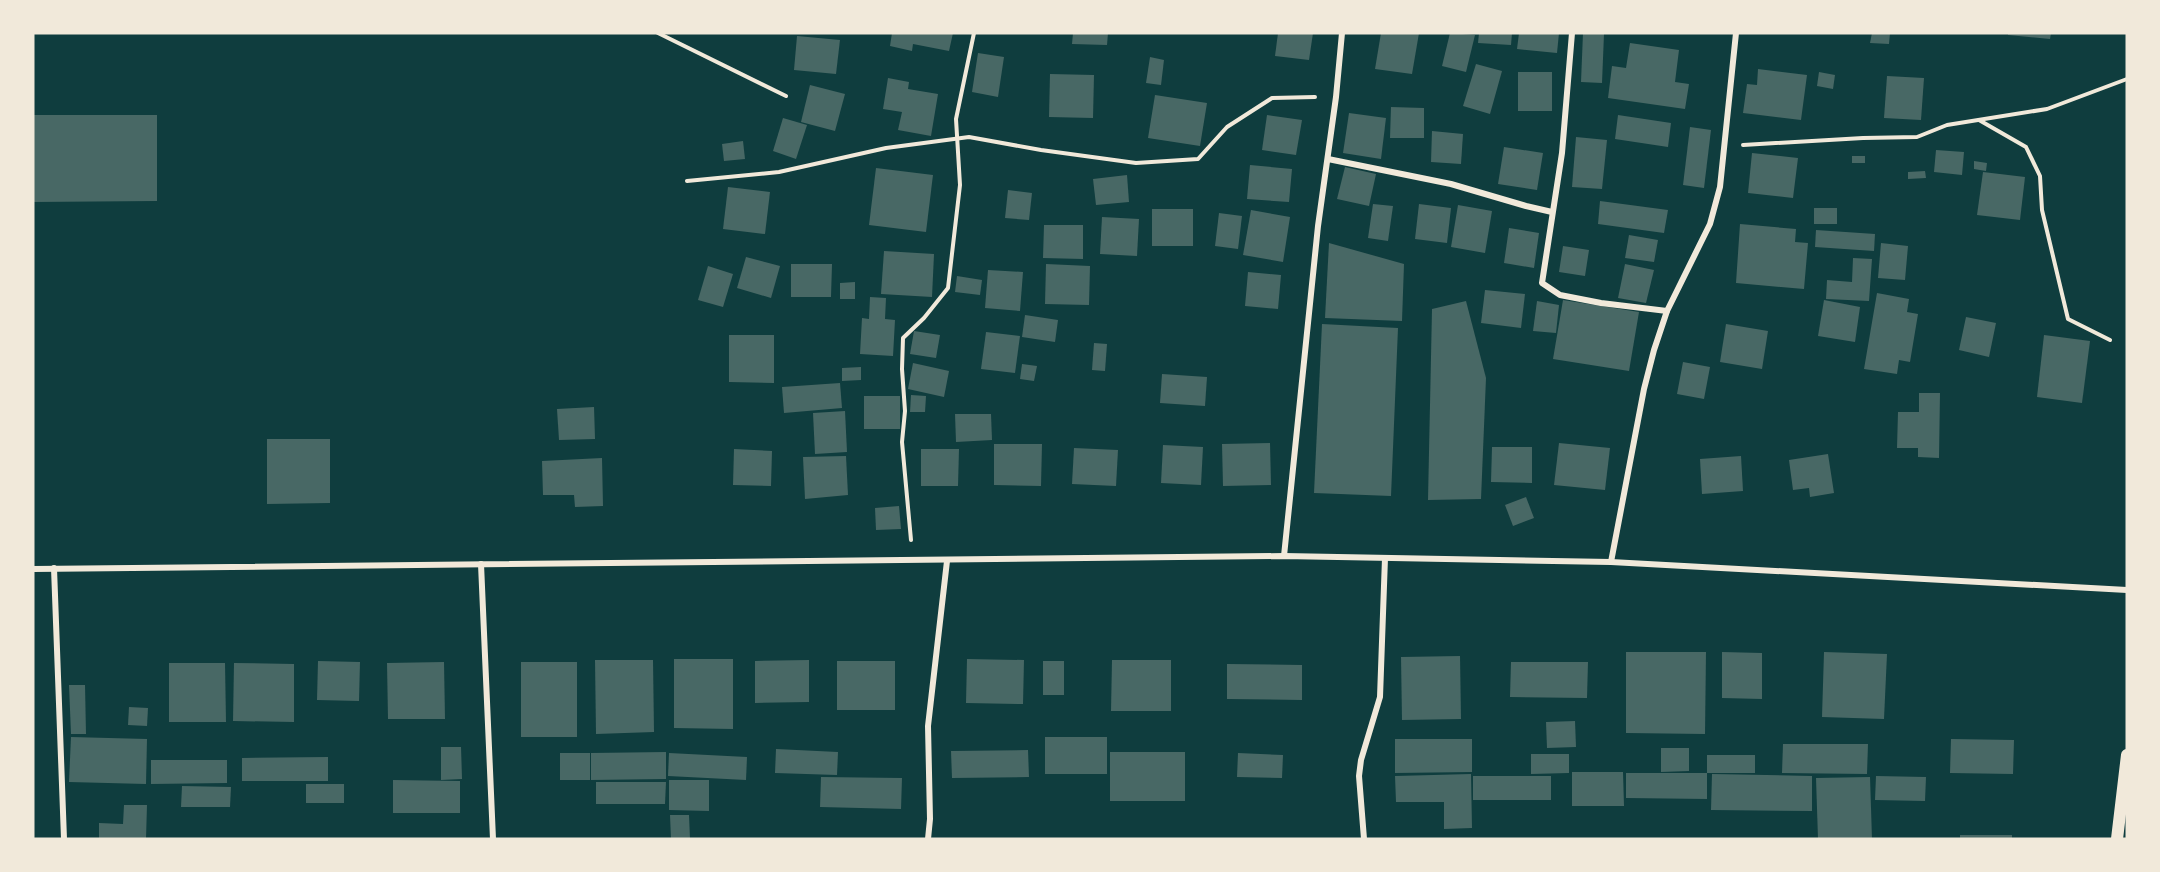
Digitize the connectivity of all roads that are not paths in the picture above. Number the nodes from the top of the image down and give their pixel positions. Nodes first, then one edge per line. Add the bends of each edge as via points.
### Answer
1 (1342, 33) edge
2 (1572, 33) edge
3 (1736, 33) edge
4 (1328, 159) junction
5 (1552, 212) junction
6 (1667, 311) junction
7 (1284, 556) junction
8 (1385, 558) junction
9 (947, 561) junction
10 (1611, 562) junction
11 (481, 564) junction
12 (33, 568) edge
13 (54, 568) junction
14 (2127, 590) edge
15 (2127, 755) edge
16 (64, 839) edge
17 (493, 839) edge
18 (928, 839) edge
19 (1364, 839) edge
20 (2117, 839) edge

1 - 4 street
2 - 5 street via 1562,153
3 - 6 street via 1720,186 1710,224
4 - 5 street via 1451,184
4 - 7 street
5 - 6 street via 1542,283 1560,295
6 - 10 street via 1644,389
7 - 8 street
7 - 9 street
8 - 10 street
8 - 19 street via 1380,697 1359,776
9 - 11 street
9 - 18 street via 928,726
10 - 14 street
11 - 13 street
11 - 17 street
12 - 13 street
13 - 16 street
15 - 20 main road

